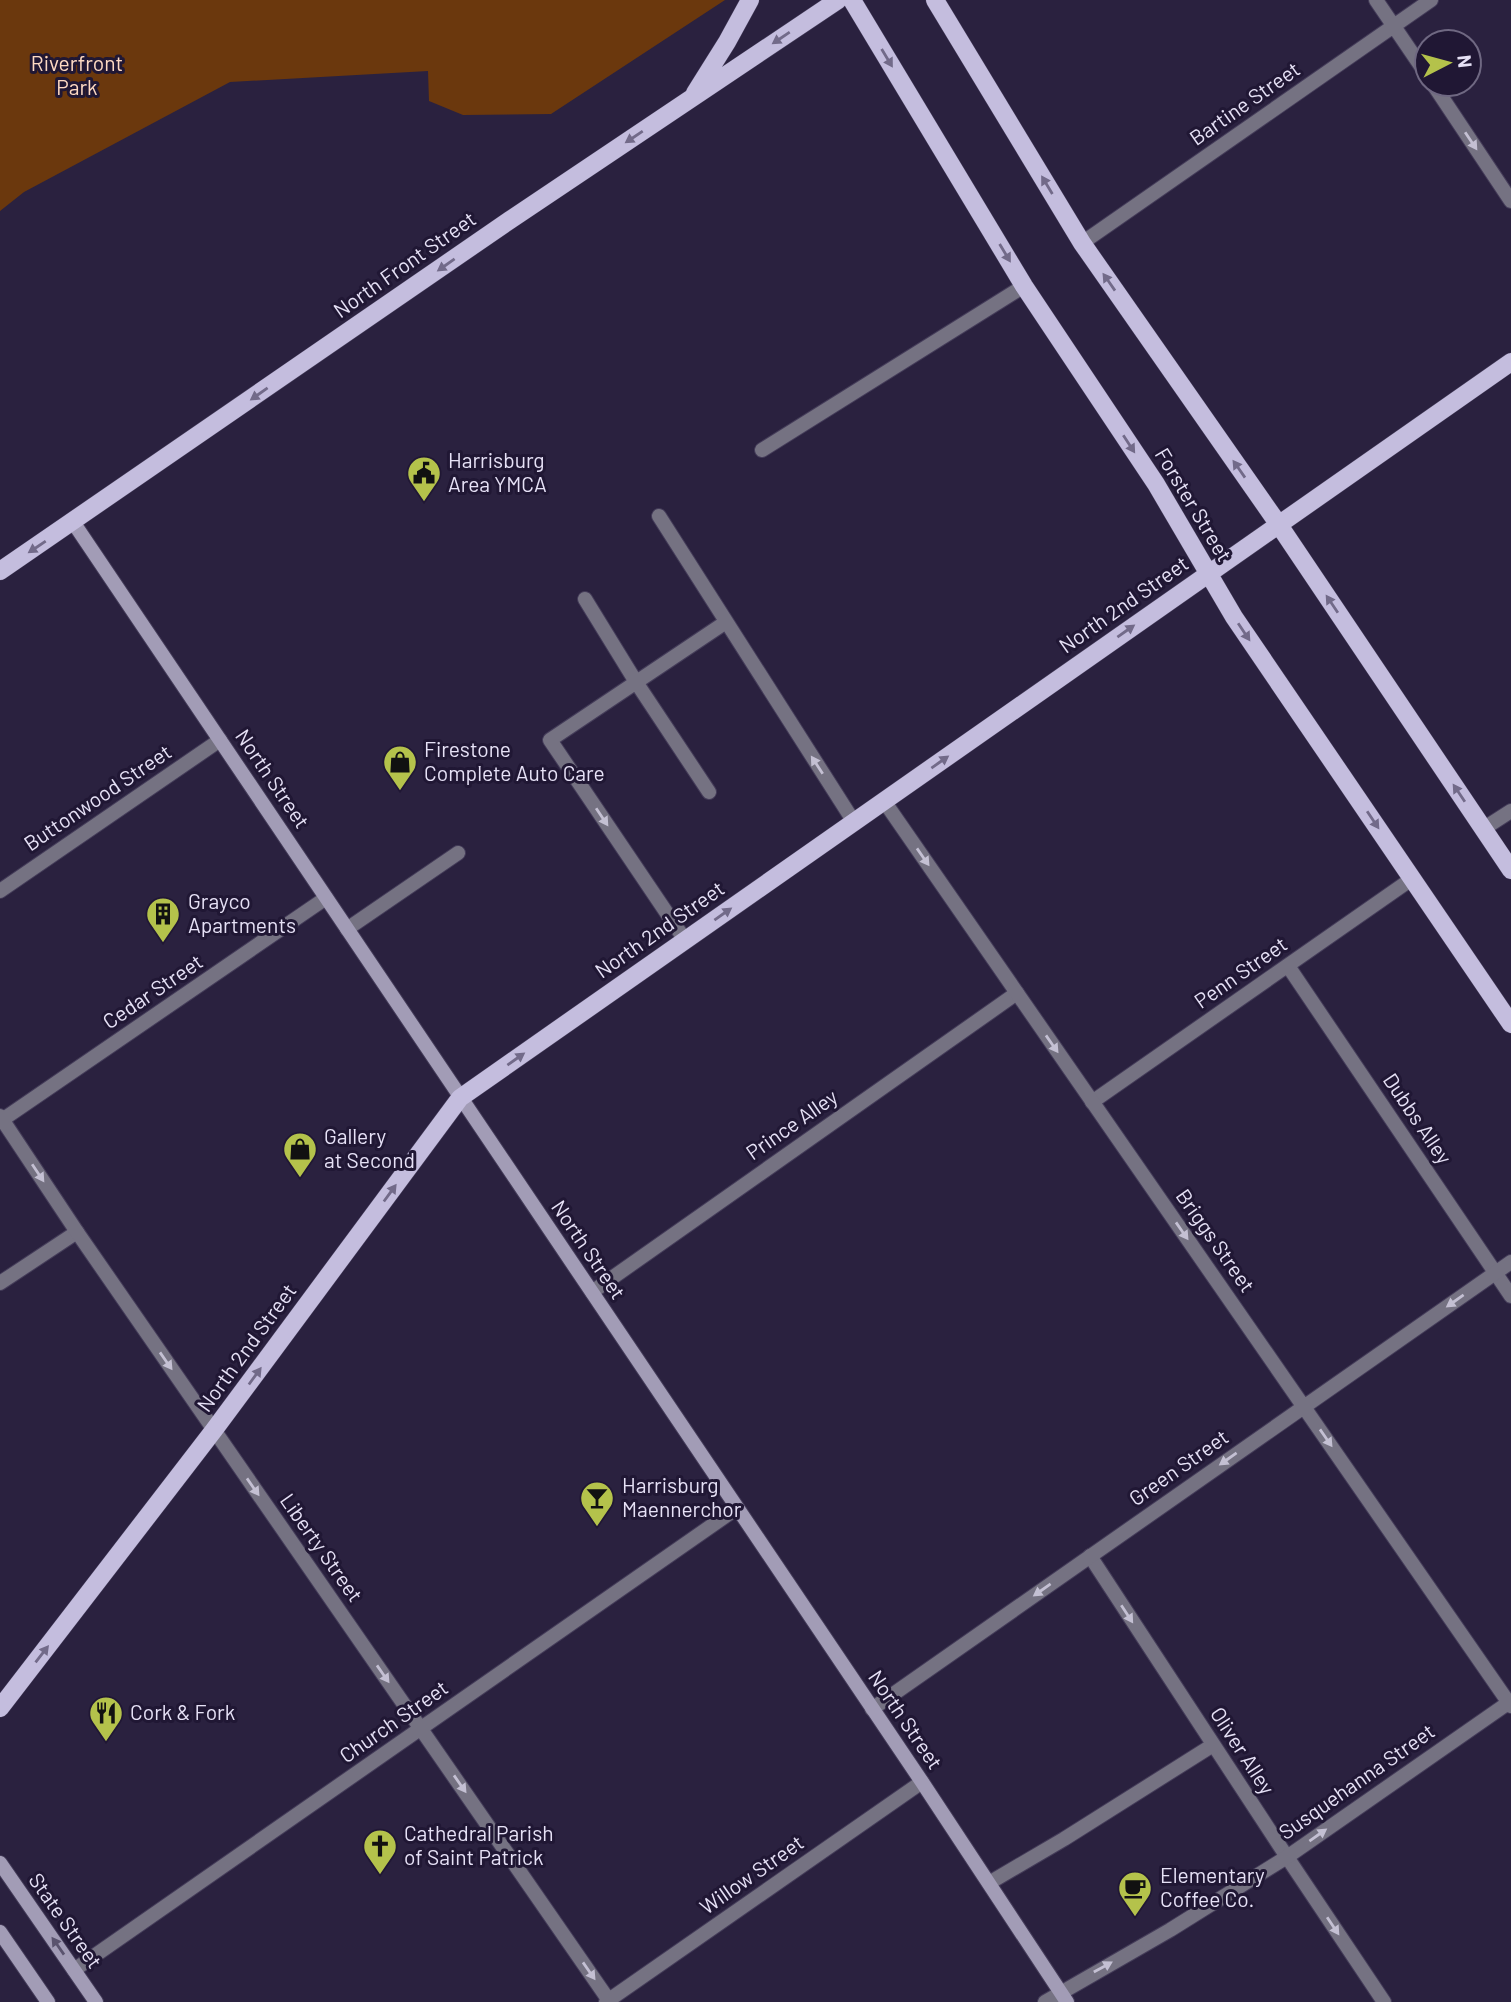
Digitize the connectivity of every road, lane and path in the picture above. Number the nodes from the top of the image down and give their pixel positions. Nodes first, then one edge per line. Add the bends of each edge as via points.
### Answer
1 (750, 0) edge
2 (838, 0) edge
3 (852, 0) edge
4 (934, 0) edge
5 (1376, 0) edge
6 (1431, 0) edge
7 (1394, 26) junction
8 (1413, 54) edge
9 (1442, 98) edge
10 (691, 99) junction
11 (1511, 201) edge
12 (1083, 243) junction
13 (1024, 286) junction
14 (1511, 362) edge
15 (762, 450) dead end
16 (659, 516) dead end
17 (73, 522) junction
18 (1279, 524) junction
19 (0, 571) edge
20 (1209, 574) junction
21 (585, 599) dead end
22 (726, 622) junction
23 (636, 682) junction
24 (220, 740) junction
25 (709, 792) dead end
26 (884, 801) junction
27 (1511, 811) edge
28 (853, 822) junction
29 (1483, 829) junction
30 (458, 853) dead end
31 (1511, 870) edge
32 (1413, 878) junction
33 (0, 891) edge
34 (326, 898) junction
35 (347, 929) junction
36 (684, 940) junction
37 (1288, 965) junction
38 (1017, 993) junction
39 (1511, 1024) edge
40 (460, 1098) junction
41 (1093, 1102) junction
42 (1, 1118) edge
43 (77, 1232) junction
44 (1511, 1262) edge
45 (1496, 1272) junction
46 (0, 1283) edge
47 (592, 1292) junction
48 (1511, 1296) edge
49 (1303, 1406) junction
50 (215, 1430) junction
51 (737, 1507) junction
52 (1090, 1556) junction
53 (1510, 1703) edge
54 (0, 1708) edge
55 (872, 1709) junction
56 (421, 1728) junction
57 (1213, 1745) junction
58 (922, 1782) junction
59 (1287, 1857) junction
60 (0, 1863) edge
61 (989, 1883) junction
62 (0, 1932) edge
63 (74, 1970) junction
64 (1064, 1997) edge
65 (609, 2001) edge
66 (48, 2002) edge
67 (96, 2002) edge
68 (1045, 2002) edge
69 (1384, 2002) edge

1 - 10 main road
2 -> 10 main road, North Front Street
3 -> 13 main road, Forster Street
12 -> 4 main road
5 - 7 street
6 - 7 street, Bartine Street
7 - 8 street
7 - 12 street, Bartine Street
9 -> 11 street
10 -> 17 main road, North Front Street
18 -> 12 main road
13 - 15 street
13 -> 20 main road, Forster Street via 1156,484
14 - 18 main road, North 2nd Street
16 - 22 street
17 -> 19 main road, North Front Street
17 - 24 street, North Street
18 - 20 main road, North 2nd Street
29 -> 18 main road
26 -> 20 main road, North 2nd Street
20 -> 32 main road, Forster Street
21 - 23 street
22 - 23 street
28 -> 22 street
23 - 25 street
23 -> 36 street via 550,740
24 - 33 street, Buttonwood Street
24 - 34 street, North Street
26 - 28 main road, North 2nd Street
26 -> 38 street, Briggs Street
27 - 29 street
36 -> 28 main road, North 2nd Street
29 - 31 main road
30 - 35 street
32 - 37 street, Penn Street
32 - 39 main road, Forster Street
34 - 35 street, North Street
34 - 42 street, Cedar Street
35 - 40 street, North Street
40 -> 36 main road, North 2nd Street
37 - 41 street, Penn Street
37 - 45 street, Dubbs Alley
38 -> 41 street, Briggs Street
38 - 47 street, Prince Alley
40 - 47 street, North Street
50 -> 40 main road, North 2nd Street
41 -> 49 street, Briggs Street
42 -> 43 street, Liberty Street
43 - 46 street
43 -> 50 street, Liberty Street
44 - 45 street, Green Street
45 - 48 street, Dubbs Alley
45 -> 49 street, Green Street
47 - 51 street, North Street
49 -> 52 street, Green Street
49 -> 53 street, Briggs Street
54 -> 50 main road, North 2nd Street
50 -> 56 street, Liberty Street
51 - 55 street, North Street
51 - 56 street, Church Street
52 -> 55 street, Green Street
52 -> 57 street, Oliver Alley
59 -> 53 street, Susquehanna Street
55 - 58 street, North Street
56 - 63 street, Church Street
56 -> 65 street, Liberty Street
57 - 59 street, Oliver Alley
57 - 61 street
58 - 61 street, North Street
58 - 65 street, Willow Street
64 -> 59 street, Susquehanna Street
59 -> 69 street, Oliver Alley
63 -> 60 street, State Street
61 - 64 street, North Street
62 - 66 street
63 - 67 street, State Street
64 - 68 street, Susquehanna Street

